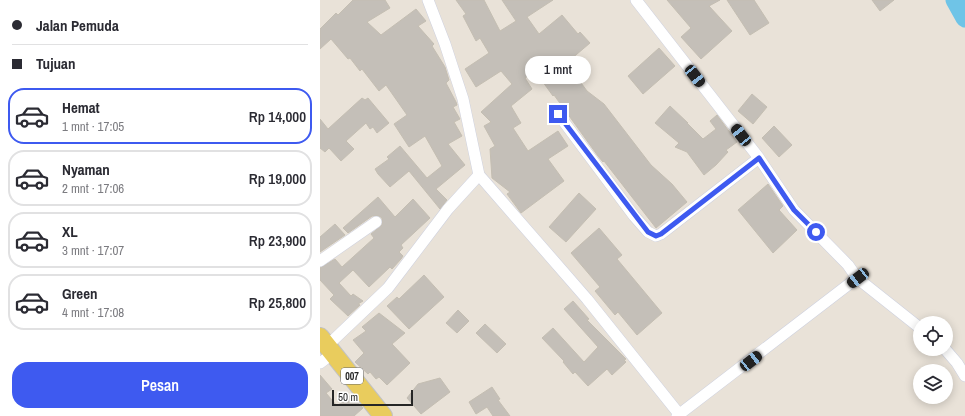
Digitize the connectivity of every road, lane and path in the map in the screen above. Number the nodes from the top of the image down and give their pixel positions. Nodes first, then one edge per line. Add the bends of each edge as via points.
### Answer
1 (428, 0) edge
2 (636, 0) edge
3 (558, 114) dead end
4 (759, 158) junction
5 (479, 175) junction
6 (376, 222) dead end
7 (320, 261) edge
8 (858, 278) junction
9 (913, 322) edge
10 (325, 350) edge
11 (951, 356) edge
12 (965, 376) edge
13 (678, 415) edge
14 (383, 416) edge

1 - 5 street via 463,99
2 - 4 street
3 - 4 street via 634,216 648,232 656,236
4 - 8 street via 794,210
5 - 10 street via 448,209 388,288
5 - 13 street via 587,299
6 - 7 street
8 - 9 street
8 - 13 street
10 - 14 main road, 007
11 - 12 street

